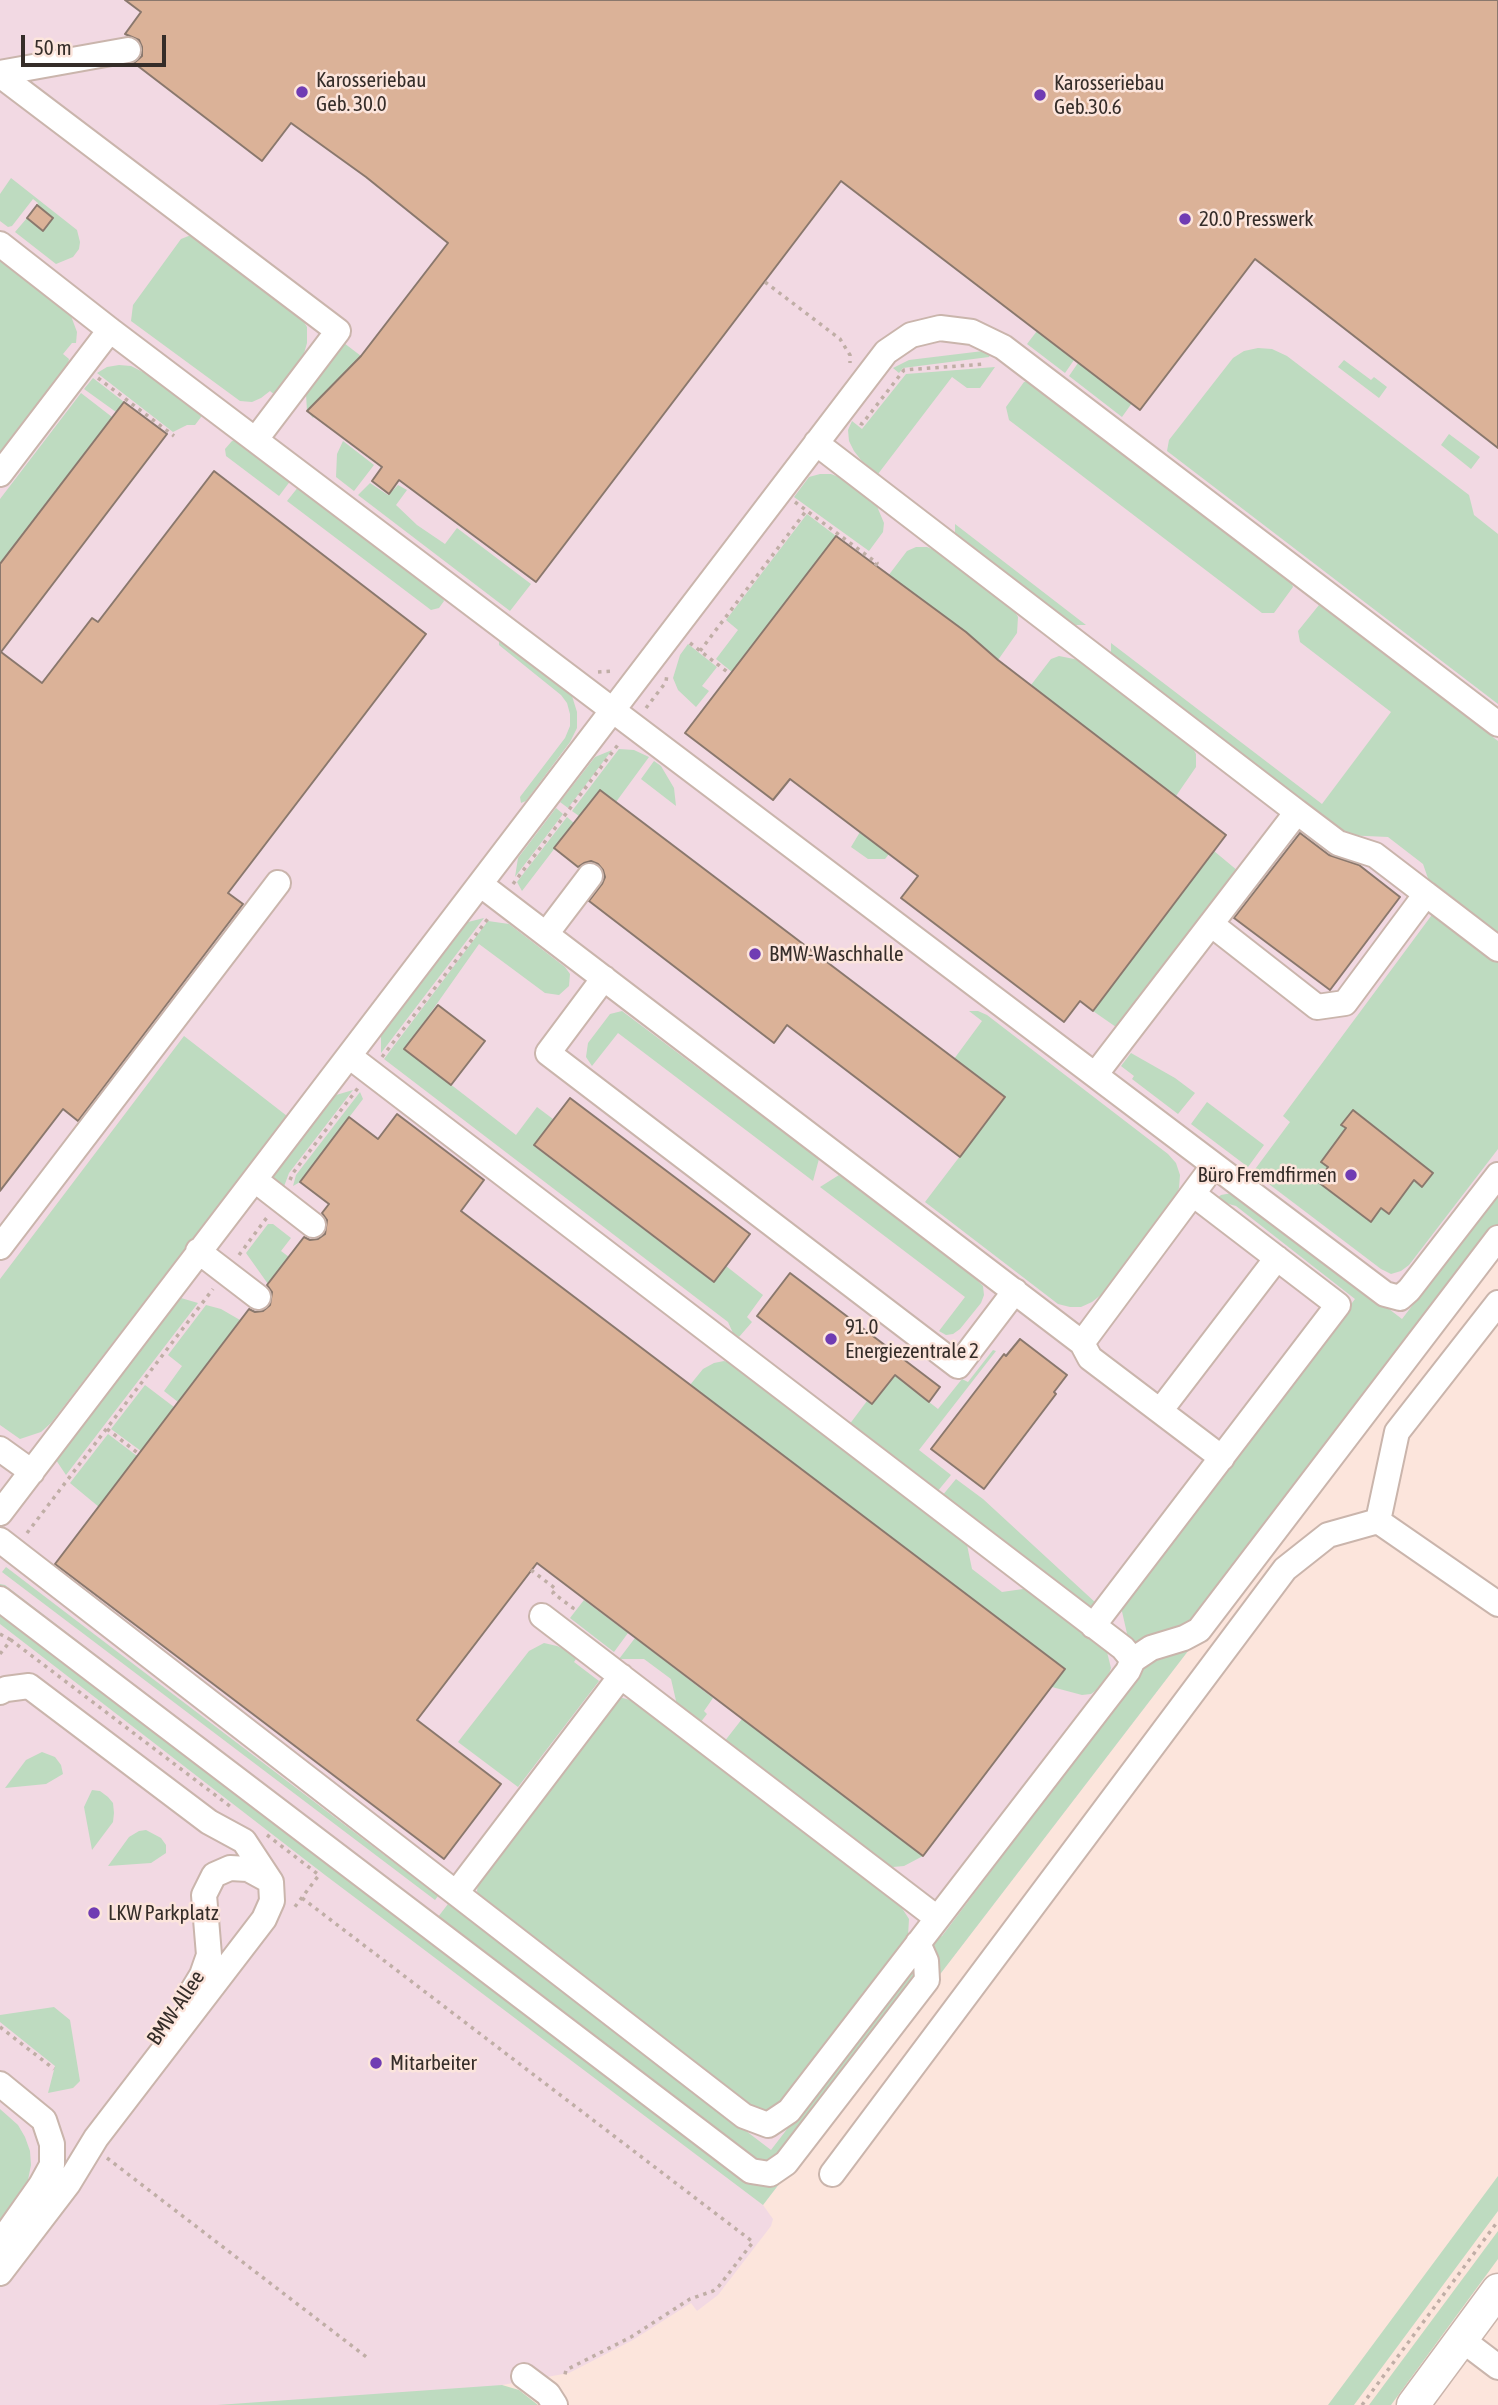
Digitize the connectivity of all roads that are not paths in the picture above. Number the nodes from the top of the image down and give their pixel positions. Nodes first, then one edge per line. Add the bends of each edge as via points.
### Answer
1 (128, 50) dead end
2 (0, 74) edge
3 (0, 244) edge
4 (110, 330) junction
5 (256, 439) junction
6 (816, 443) junction
7 (0, 474) edge
8 (613, 710) junction
9 (1498, 724) edge
10 (1297, 812) junction
11 (590, 876) dead end
12 (278, 884) dead end
13 (480, 884) junction
14 (1426, 894) junction
15 (1211, 924) junction
16 (546, 934) junction
17 (1498, 949) edge
18 (604, 978) junction
19 (349, 1056) junction
20 (1095, 1075) junction
21 (1213, 1166) junction
22 (1498, 1175) edge
23 (255, 1180) junction
24 (1193, 1194) junction
25 (313, 1225) dead end
26 (1498, 1238) edge
27 (0, 1247) edge
28 (198, 1251) junction
29 (1277, 1258) junction
30 (1015, 1292) junction
31 (258, 1297) dead end
32 (1498, 1303) edge
33 (1082, 1343) junction
34 (1160, 1411) junction
35 (0, 1449) edge
36 (1222, 1458) junction
37 (32, 1472) junction
38 (0, 1514) edge
39 (1378, 1521) junction
40 (0, 1540) edge
41 (0, 1599) edge
42 (1498, 1604) edge
43 (554, 1617) road end
44 (1093, 1626) junction
45 (1133, 1660) junction
46 (621, 1676) junction
47 (0, 1692) edge
48 (271, 1882) junction
49 (456, 1894) junction
50 (937, 1918) junction
51 (918, 1943) junction
52 (0, 2084) edge
53 (87, 2139) junction
54 (52, 2144) junction
55 (832, 2174) dead end
56 (0, 2243) edge
57 (0, 2273) edge
58 (1498, 2290) edge
59 (1461, 2339) junction
60 (1498, 2367) edge
61 (524, 2376) dead end
62 (561, 2396) edge
63 (1413, 2405) edge

1 - 2 lane
2 - 5 lane via 338,331
3 - 4 lane
4 - 5 lane
4 - 7 lane
5 - 8 lane
6 - 8 lane
6 - 9 lane via 886,352 911,335 940,328 972,332 1003,347
6 - 10 lane
8 - 13 lane
8 - 20 lane
10 - 14 lane via 1338,843 1375,855
10 - 15 lane
11 - 16 lane
12 - 27 lane
13 - 16 lane
13 - 19 lane
14 - 15 lane via 1345,1003 1317,1007
14 - 17 lane
15 - 20 lane
16 - 18 lane
18 - 30 lane
18 - 30 lane via 548,1053 958,1366
19 - 23 lane
19 - 44 lane
20 - 21 lane
21 - 22 lane via 1385,1294 1400,1298
21 - 24 lane
23 - 25 lane
23 - 28 lane
24 - 29 lane
24 - 33 lane
26 - 45 lane via 1199,1630
28 - 31 lane
28 - 37 lane
29 - 34 lane
29 - 36 lane via 1338,1305
30 - 33 lane
32 - 39 lane via 1397,1432
33 - 34 lane via 1090,1358
34 - 36 lane
35 - 37 lane
36 - 44 lane
37 - 38 lane
39 - 42 lane
39 - 55 lane via 1328,1535 1285,1569
40 - 49 lane
41 - 51 lane via 751,2171 770,2174 786,2163 927,1980 926,1961
43 - 46 lane
44 - 45 lane
45 - 50 lane
46 - 49 lane
46 - 50 lane
47 - 48 lane via 29,1686 209,1822 244,1841
48 - 53 lane via 272,1901 264,1919
48 - 53 lane, BMW-Allee via 248,1869 230,1868 214,1875 204,1895 209,1955 202,1975
49 - 51 lane via 744,2116 768,2125 789,2111
50 - 51 lane
52 - 54 lane via 44,2120
53 - 54 lane
53 - 57 lane via 68,2184
54 - 56 lane via 52,2165
58 - 59 main road
59 - 60 lane
59 - 63 main road
61 - 62 lane via 548,2394

